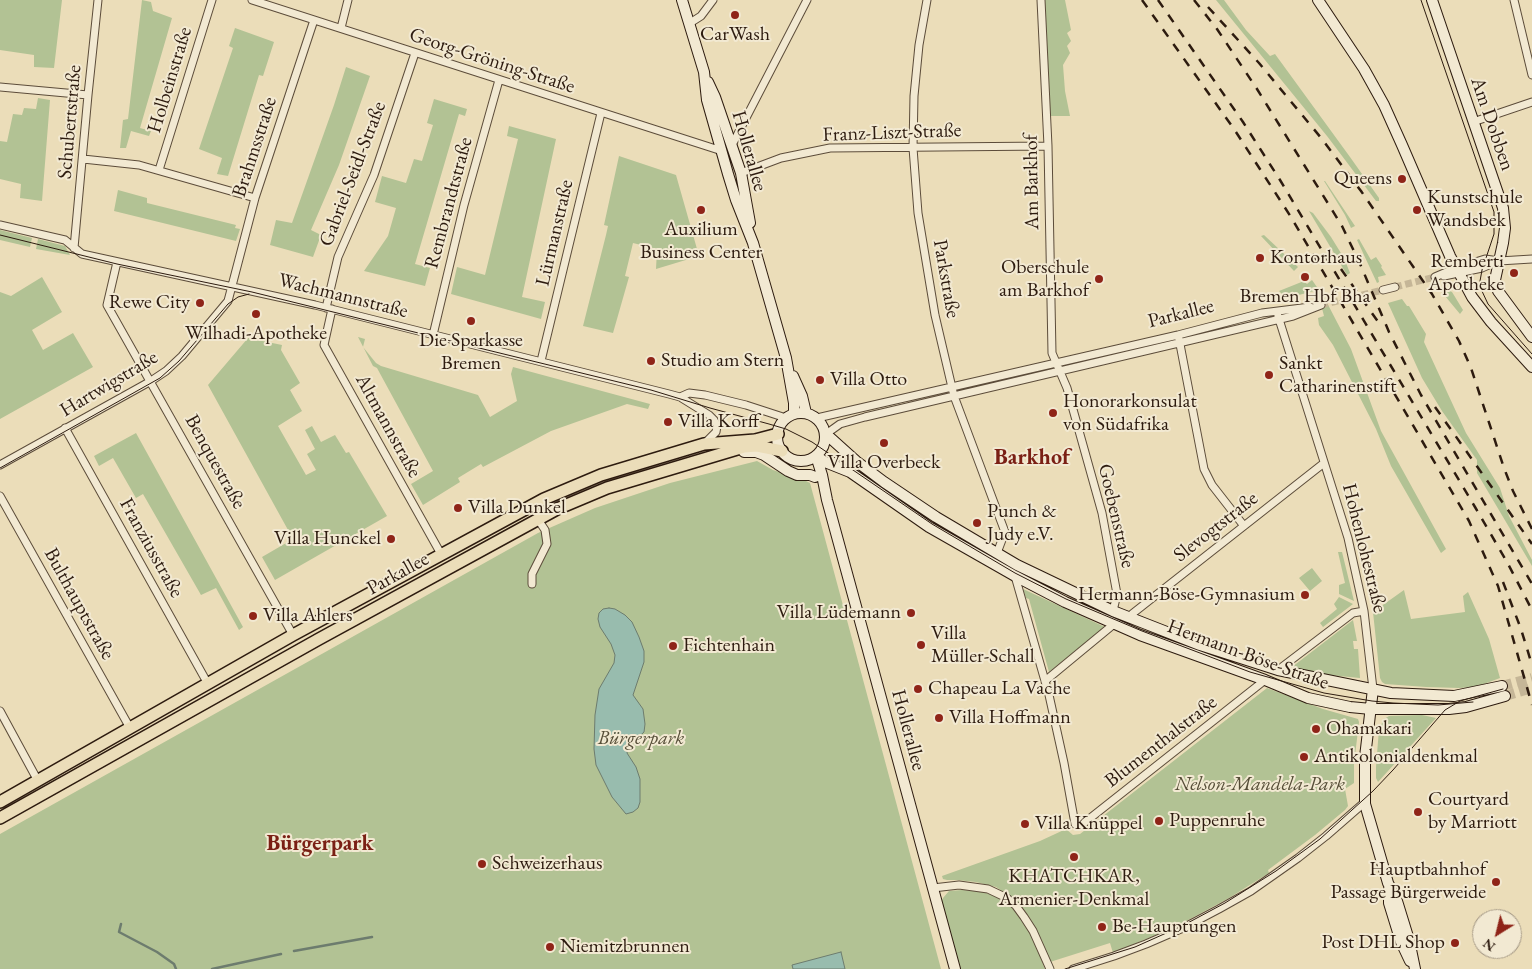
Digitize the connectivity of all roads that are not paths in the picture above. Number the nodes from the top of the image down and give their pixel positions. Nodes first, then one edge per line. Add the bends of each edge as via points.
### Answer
1 (98, 0) edge
2 (212, 0) edge
3 (252, 0) edge
4 (348, 0) edge
5 (682, 0) edge
6 (713, 0) edge
7 (807, 0) edge
8 (927, 0) edge
9 (1041, 0) edge
10 (1318, 0) edge
11 (1432, 0) edge
12 (1514, 0) edge
13 (314, 20) junction
14 (690, 23) junction
15 (341, 28) junction
16 (415, 52) junction
17 (704, 72) junction
18 (1532, 75) edge
19 (499, 80) junction
20 (0, 86) edge
21 (88, 95) junction
22 (1532, 102) edge
23 (601, 113) junction
24 (1473, 122) junction
25 (732, 145) junction
26 (1048, 146) junction
27 (913, 148) junction
28 (722, 151) junction
29 (83, 159) junction
30 (159, 170) junction
31 (741, 173) junction
32 (255, 198) junction
33 (0, 225) edge
34 (753, 243) junction
35 (74, 248) junction
36 (1532, 259) edge
37 (1499, 260) junction
38 (117, 262) junction
39 (1457, 271) junction
40 (232, 286) junction
41 (1395, 286) tunnel mouth
42 (1383, 290) tunnel mouth
43 (329, 309) junction
44 (1276, 310) junction
45 (1279, 319) junction
46 (433, 335) junction
47 (1532, 337) edge
48 (1179, 339) junction
49 (541, 361) junction
50 (1056, 364) junction
51 (788, 366) junction
52 (1532, 367) edge
53 (1060, 371) junction
54 (151, 381) junction
55 (952, 387) junction
56 (954, 396) junction
57 (680, 397) junction
58 (806, 413) junction
59 (790, 416) junction
60 (817, 418) junction
61 (66, 428) junction
62 (778, 434) junction
63 (826, 434) junction
64 (704, 444) junction
65 (736, 450) junction
66 (782, 451) junction
67 (816, 456) junction
68 (802, 461) junction
69 (1324, 463) junction
70 (0, 465) edge
71 (815, 477) junction
72 (0, 496) edge
73 (827, 500) junction
74 (537, 518) junction
75 (1244, 526) junction
76 (997, 553) junction
77 (441, 554) junction
78 (1015, 576) junction
79 (532, 584) dead end
80 (1113, 611) junction
81 (1364, 611) junction
82 (1130, 618) junction
83 (1114, 624) junction
84 (293, 635) junction
85 (1278, 670) junction
86 (1265, 680) junction
87 (1045, 681) junction
88 (208, 684) junction
89 (1372, 690) junction
90 (1371, 709) junction
91 (0, 711) edge
92 (130, 728) junction
93 (38, 781) junction
94 (45, 793) junction
95 (0, 802) edge
96 (1365, 802) junction
97 (0, 818) edge
98 (932, 888) junction
99 (954, 969) edge
100 (1050, 969) edge
101 (1073, 969) edge
102 (1415, 969) edge

1 - 21 street, Schubertstraße
2 - 30 street, Holbeinstraße
3 - 13 street, Georg-Gröning-Straße
4 - 15 street
5 - 14 main road, Hollerallee
6 - 14 street via 701,16
7 - 25 street
8 - 27 street, Parkstraße via 914,96
9 - 26 street, Am Barkhof
10 - 39 main road via 1364,69 1384,106
11 - 24 main road, Am Dobben
12 - 18 street
13 - 15 street, Georg-Gröning-Straße
13 - 32 street, Brahmsstraße
14 - 17 main road, Hollerallee
15 - 16 street, Georg-Gröning-Straße
16 - 19 street, Georg-Gröning-Straße
16 - 43 street, Gabriel-Seidl-Straße via 374,175 338,256
17 - 25 main road, Hollerallee
17 - 28 main road, Hollerallee via 707,100
19 - 23 street, Georg-Gröning-Straße
19 - 46 street, Rembrandtstraße via 464,205
20 - 21 street
21 - 29 street, Schubertstraße
22 - 24 street
23 - 28 street, Georg-Gröning-Straße
23 - 49 street, Lürmanstraße
24 - 37 main road, Am Dobben via 1503,208 1504,243
25 - 31 main road, Hollerallee
26 - 27 street, Franz-Liszt-Straße
26 - 50 street, Am Barkhof via 1052,350
27 - 31 street, Franz-Liszt-Straße via 830,148 781,158
27 - 55 street, Parkstraße via 918,213 934,315
28 - 34 main road, Hollerallee
29 - 30 street via 139,164
29 - 35 street, Schubertstraße
30 - 32 street
31 - 34 main road, Hollerallee
32 - 40 street, Brahmsstraße
33 - 35 street, Wachmannstraße via 65,240
34 - 51 main road, Hollerallee
35 - 38 street, Wachmannstraße via 82,254
36 - 37 street
37 - 39 street via 1485,259
37 - 47 main road, Am Dobben via 1495,280 1498,291
38 - 40 street, Wachmannstraße
38 - 54 street, Benquestraße via 107,305
39 - 52 main road via 1472,298
40 - 43 street, Wachmannstraße
40 - 54 street, Hartwigstraße via 228,301 182,356
41 - 42 street
43 - 46 street, Wachmannstraße
43 - 77 street, Altmannstraße via 324,345
44 - 45 street, Hohenlohestraße
44 - 45 street, Parkallee via 1318,306
44 - 48 street, Parkallee
45 - 48 street, Parkallee
45 - 69 street, Hohenlohestraße
46 - 49 street, Wachmannstraße
48 - 50 street, Parkallee
48 - 53 street, Parkallee
48 - 75 street via 1204,469 1212,485
49 - 57 street, Wachmannstraße
50 - 53 street
50 - 55 street, Parkallee
51 - 58 main road, Hollerallee
51 - 59 main road, Hollerallee via 794,403
53 - 56 street, Parkallee
53 - 80 street, Goebenstraße via 1102,513 1117,594
54 - 61 street, Hartwigstraße
54 - 84 street, Benquestraße
55 - 56 street, Parkstraße
55 - 60 street, Parkallee
56 - 63 street, Parkallee via 840,424
56 - 76 street, Parkstraße via 1005,532
57 - 59 street, Wachmannstraße via 689,393 705,395
57 - 64 street, Wachmannstraße via 714,420 716,432
58 - 59 main road
58 - 60 main road
59 - 62 main road via 780,425
60 - 63 main road
61 - 70 street, Hartwigstraße
61 - 88 street, Franziusstraße
62 - 64 main road, Parkallee via 755,440
62 - 66 main road
63 - 67 main road
63 - 76 main road, Hermann-Böse-Straße via 884,482
64 - 77 main road, Parkallee via 574,486
65 - 66 main road, Parkallee via 757,446
65 - 71 main road via 756,452 797,475
65 - 74 main road, Parkallee via 607,488
66 - 68 main road
67 - 68 main road
67 - 73 main road, Hollerallee
67 - 78 main road, Hermann-Böse-Straße via 850,472 929,527
68 - 71 main road, Hollerallee
69 - 75 street, Slevogtstraße
69 - 81 street, Hohenlohestraße via 1348,538
71 - 73 main road, Hollerallee
72 - 92 street, Bulthauptstraße
73 - 98 main road, Hollerallee
74 - 79 street via 545,530 547,544 532,574
74 - 94 main road, Parkallee
75 - 82 street, Slevogtstraße
76 - 80 main road, Hermann-Böse-Straße
77 - 84 main road, Parkallee
78 - 83 main road, Hermann-Böse-Straße
78 - 87 street
80 - 82 main road, Hermann-Böse-Straße
81 - 85 street via 1354,614
81 - 89 street, Hohenlohestraße
82 - 85 main road, Hermann-Böse-Straße
83 - 86 main road, Hermann-Böse-Straße
83 - 87 street
84 - 88 main road, Parkallee
85 - 89 main road, Hermann-Böse-Straße
86 - 87 street, Blumenthalstraße via 1084,823 1075,824
86 - 90 main road, Hermann-Böse-Straße via 1308,698
88 - 92 main road, Parkallee
89 - 90 main road, Hohenlohestraße
89 - 90 main road, Hermann-Böse-Straße via 1454,696 1503,691 1466,706 1449,709
90 - 96 main road, Hohenlohestraße via 1365,757
91 - 93 street
92 - 93 main road, Parkallee
93 - 94 main road
93 - 95 main road, Parkallee
94 - 97 main road, Parkallee
96 - 101 street via 1298,858 1219,910 1146,944
96 - 102 main road, Hohenlohestraße via 1388,883 1398,933
98 - 99 main road, Hollerallee
98 - 100 street via 958,885 988,889 1006,898 1024,916

